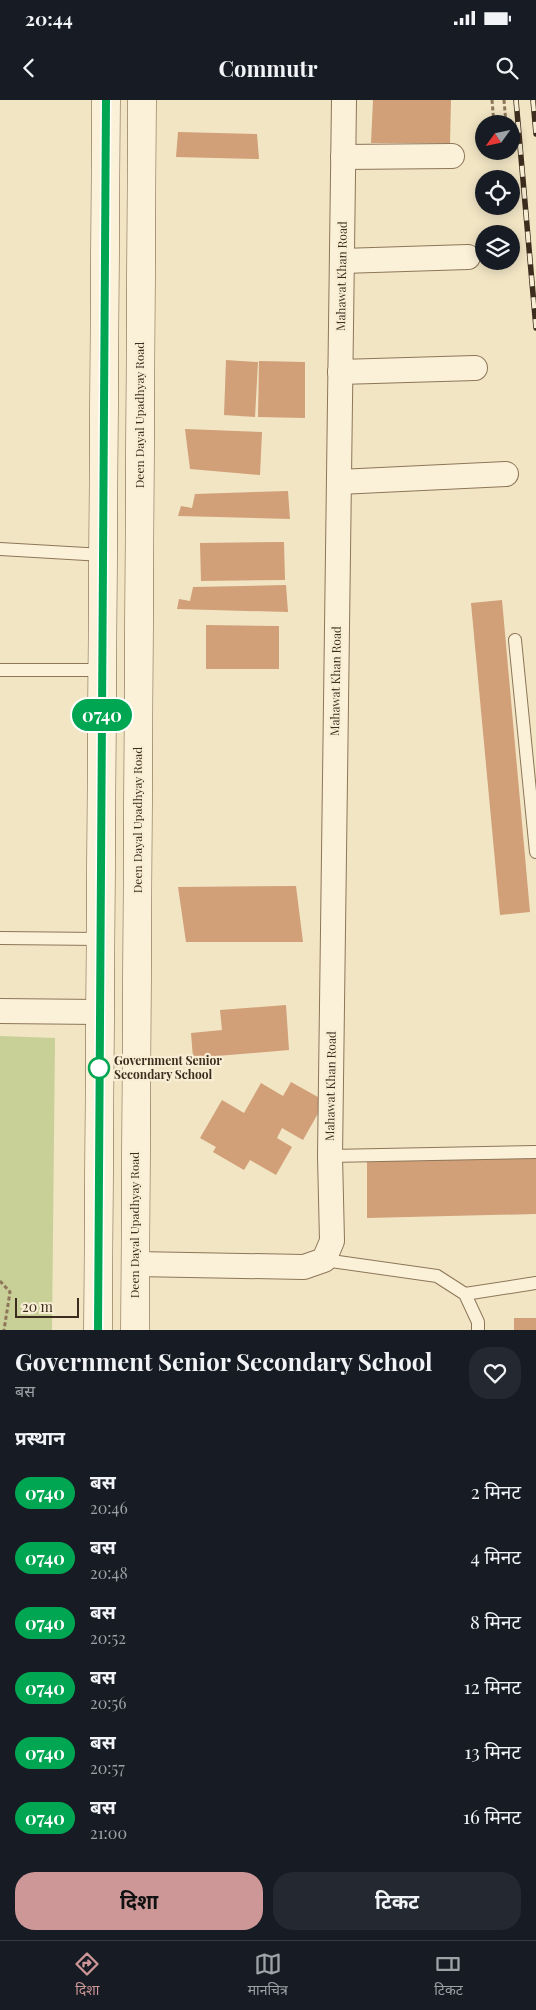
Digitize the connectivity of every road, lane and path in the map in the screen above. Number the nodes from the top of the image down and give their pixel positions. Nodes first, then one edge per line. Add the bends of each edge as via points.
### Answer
1 (106, 100) edge
2 (142, 100) edge
3 (344, 100) edge
4 (492, 100) edge
5 (504, 100) edge
6 (493, 115) edge
7 (505, 115) edge
8 (452, 156) dead end
9 (343, 157) junction
10 (468, 257) dead end
11 (342, 261) junction
12 (475, 368) dead end
13 (340, 372) junction
14 (506, 474) dead end
15 (339, 482) junction
16 (0, 550) edge
17 (103, 555) junction
18 (515, 640) dead end
19 (0, 670) edge
20 (102, 670) junction
21 (536, 852) edge
22 (0, 938) edge
23 (100, 939) junction
24 (0, 1012) edge
25 (99, 1012) junction
26 (536, 1152) edge
27 (330, 1156) junction
28 (324, 1260) junction
29 (135, 1264) junction
30 (0, 1281) edge
31 (536, 1283) edge
32 (465, 1294) junction
33 (4, 1330) edge
34 (98, 1330) edge
35 (135, 1330) edge
36 (478, 1330) edge

1 - 17 main road
2 - 29 main road, Deen Dayal Upadhyay Road
3 - 9 street, Mahawat Khan Road
4 - 6 path
5 - 7 path
8 - 9 street
9 - 11 street, Mahawat Khan Road
10 - 11 street
11 - 13 street, Mahawat Khan Road
12 - 13 street
13 - 15 street, Mahawat Khan Road
14 - 15 street
15 - 27 street, Mahawat Khan Road
16 - 17 lane
17 - 20 main road
18 - 21 lane
19 - 20 lane
20 - 23 main road
22 - 23 lane
23 - 25 main road
24 - 25 street
25 - 34 main road
26 - 27 lane
27 - 28 street, Mahawat Khan Road via 332,1241
28 - 29 street via 304,1267
28 - 32 lane via 437,1276
29 - 35 main road, Deen Dayal Upadhyay Road
30 - 33 path via 10,1292
31 - 32 lane
32 - 36 lane via 478,1322

